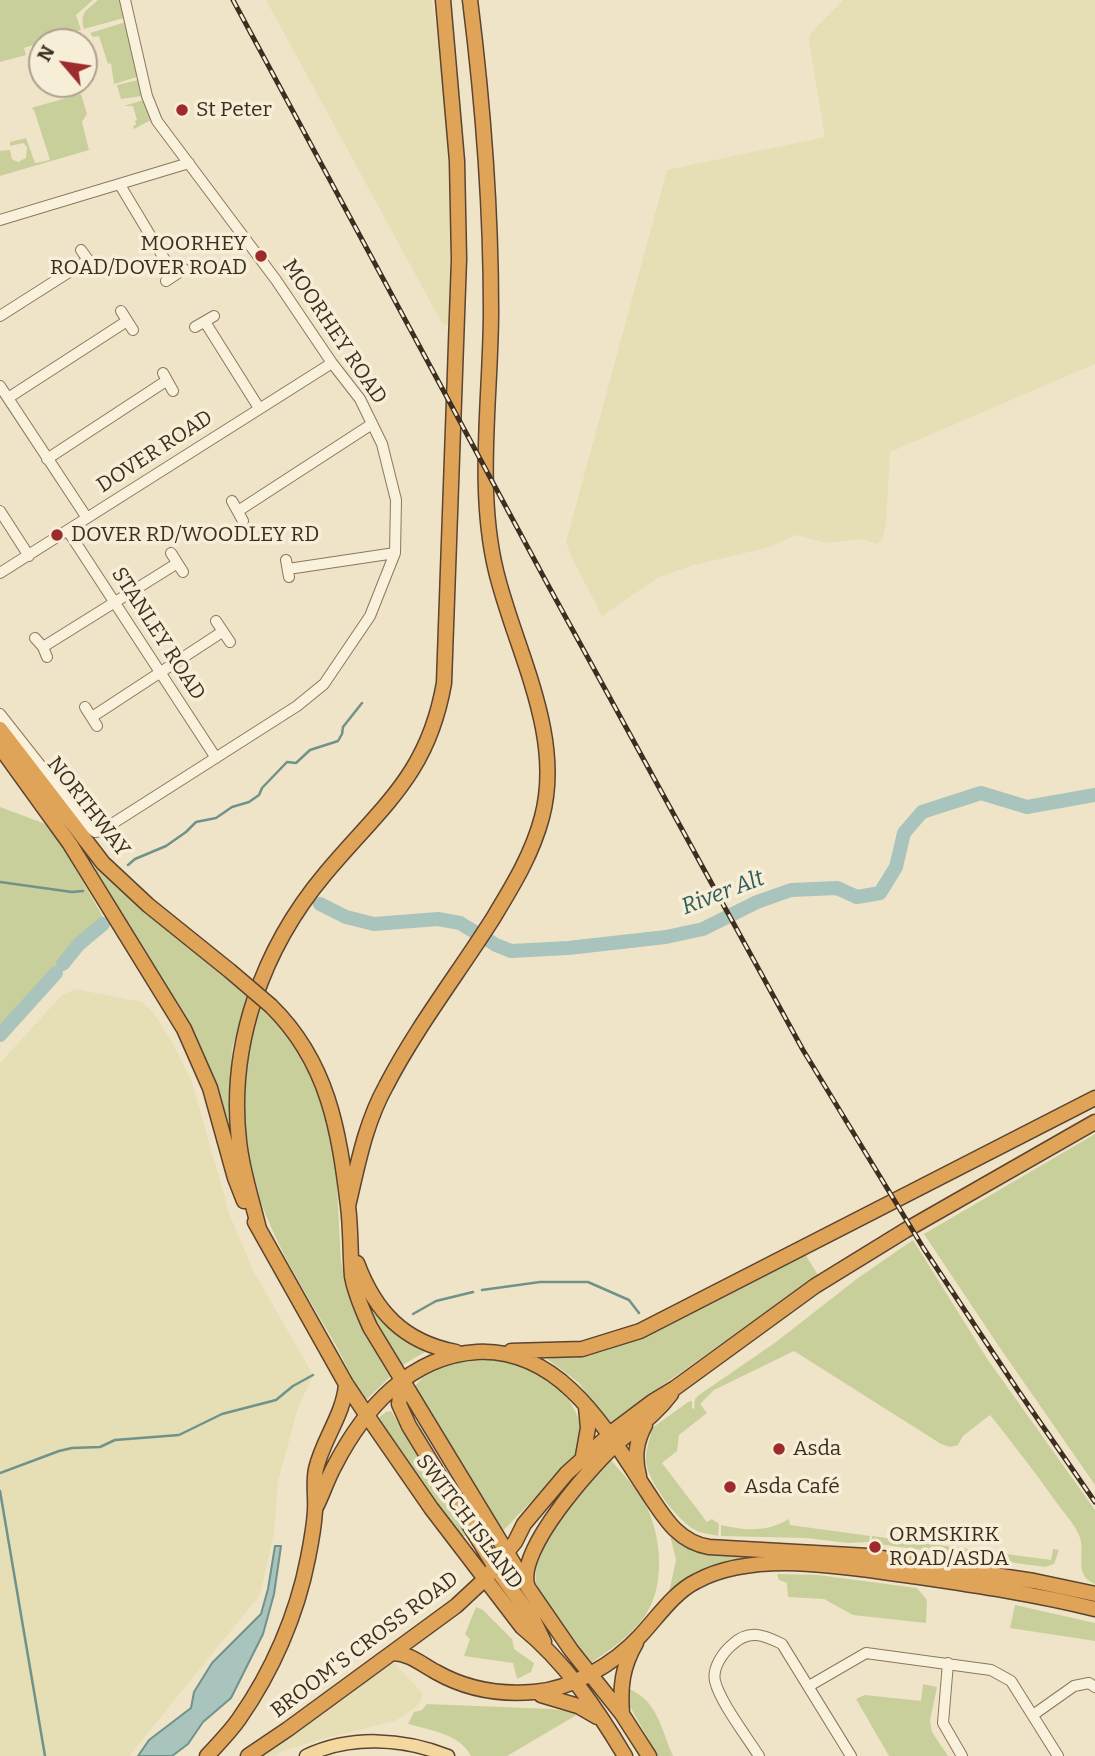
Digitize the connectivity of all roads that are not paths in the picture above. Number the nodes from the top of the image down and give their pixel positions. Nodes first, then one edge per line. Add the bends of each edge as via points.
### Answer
1 (125, 0) edge
2 (443, 0) edge
3 (470, 0) edge
4 (189, 163) junction
5 (120, 185) junction
6 (0, 220) edge
7 (81, 250) dead end
8 (184, 269) dead end
9 (121, 311) dead end
10 (0, 316) edge
11 (127, 321) junction
12 (205, 322) dead end
13 (134, 330) dead end
14 (332, 363) junction
15 (0, 386) edge
16 (173, 391) dead end
17 (8, 398) junction
18 (259, 408) junction
19 (372, 424) junction
20 (47, 459) junction
21 (232, 501) dead end
22 (2, 517) edge
23 (87, 518) junction
24 (68, 531) junction
25 (171, 553) dead end
26 (395, 553) junction
27 (29, 556) junction
28 (288, 568) dead end
29 (0, 573) edge
30 (114, 601) junction
31 (216, 621) dead end
32 (222, 632) junction
33 (35, 638) dead end
34 (230, 642) dead end
35 (160, 672) junction
36 (85, 707) dead end
37 (0, 715) edge
38 (0, 729) edge
39 (0, 747) edge
40 (216, 758) junction
41 (97, 832) joint
42 (1095, 1098) edge
43 (1095, 1122) edge
44 (348, 1206) junction
45 (259, 1229) junction
46 (352, 1248) junction
47 (488, 1352) junction
48 (462, 1353) junction
49 (402, 1381) junction
50 (346, 1384) junction
51 (675, 1388) junction
52 (414, 1401) junction
53 (399, 1404) junction
54 (585, 1404) junction
55 (366, 1415) junction
56 (647, 1420) junction
57 (612, 1440) junction
58 (582, 1457) junction
59 (641, 1483) junction
60 (316, 1509) junction
61 (524, 1524) joint
62 (455, 1541) junction
63 (482, 1546) junction
64 (502, 1546) junction
65 (495, 1567) junction
66 (485, 1579) junction
67 (529, 1589) junction
68 (1095, 1594) edge
69 (1095, 1609) edge
70 (638, 1639) junction
71 (546, 1647) junction
72 (393, 1653) junction
73 (948, 1663) junction
74 (591, 1672) junction
75 (574, 1682) junction
76 (809, 1686) junction
77 (1095, 1687) edge
78 (533, 1692) junction
79 (622, 1714) junction
80 (1033, 1714) junction
81 (604, 1721) junction
82 (208, 1756) edge
83 (248, 1756) edge
84 (306, 1756) edge
85 (448, 1756) edge
86 (625, 1756) edge
87 (649, 1756) edge
88 (759, 1756) edge
89 (851, 1756) edge
90 (962, 1756) edge
91 (1058, 1756) edge

1 - 4 street, MOORHEY ROAD via 146,96 157,121
2 - 45 highway via 457,161 459,248 444,682 437,719 420,758 390,802 310,893 283,934 259,984 242,1048 237,1109 241,1155
3 - 44 highway via 484,121 491,250 489,537 506,610 539,713 548,764 536,838 513,885 377,1103 361,1145
4 - 5 street
4 - 14 street, MOORHEY ROAD
5 - 6 street
5 - 8 street via 170,278
7 - 10 street via 91,264
9 - 11 street
11 - 13 street
11 - 17 street
12 - 18 street
14 - 18 street, DOVER ROAD
14 - 19 street, MOORHEY ROAD via 360,399
15 - 17 street
16 - 20 street via 165,377
17 - 20 street
18 - 23 street, DOVER ROAD
19 - 21 street via 241,516
19 - 26 street, MOORHEY ROAD via 382,444 396,500
20 - 23 street
22 - 27 street
23 - 24 street, DOVER ROAD
24 - 27 street, DOVER ROAD
24 - 30 street, STANLEY ROAD
25 - 30 street via 179,568
26 - 28 street
26 - 40 street, MOORHEY ROAD via 370,616 324,684
27 - 29 street, DOVER ROAD
30 - 33 street via 45,652
30 - 35 street, STANLEY ROAD
31 - 32 street
32 - 34 street
32 - 35 street
35 - 36 street via 95,721
35 - 40 street, STANLEY ROAD
37 - 41 street, NORTHWAY
38 - 44 highway, NORTHWAY, bridge via 103,863 271,1006 296,1034 328,1097 340,1142
39 - 45 highway, NORTHWAY via 53,818 184,1029 210,1088 235,1178
40 - 41 street, MOORHEY ROAD
42 - 47 highway via 640,1331 582,1349
43 - 51 highway via 815,1286
44 - 46 highway, NORTHWAY
45 - 50 highway, SWITCH ISLAND
46 - 48 highway via 370,1296 385,1313 414,1337
46 - 49 highway, SWITCH ISLAND via 352,1277 359,1302
47 - 48 highway
47 - 54 highway via 539,1366 564,1382
48 - 49 highway via 433,1361
49 - 52 highway, SWITCH ISLAND
49 - 53 highway
49 - 55 highway
50 - 55 highway, SWITCH ISLAND
50 - 60 highway via 343,1406 317,1467 313,1485
51 - 56 highway
51 - 57 highway via 652,1402
52 - 53 highway
52 - 64 highway, SWITCH ISLAND
53 - 55 highway
53 - 63 highway
54 - 57 highway
54 - 58 highway via 588,1428
55 - 60 highway via 333,1467
55 - 62 highway, SWITCH ISLAND
56 - 57 highway
56 - 59 highway via 637,1443
57 - 58 highway, SWITCH ISLAND
57 - 59 highway
57 - 67 highway via 540,1538 528,1563
58 - 61 highway, SWITCH ISLAND
59 - 68 highway via 678,1534 702,1546 868,1556
60 - 82 highway, BROOM'S CROSS ROAD via 298,1598 275,1657 239,1720
61 - 64 highway, BROOM'S CROSS ROAD
62 - 63 highway
62 - 66 highway, SWITCH ISLAND
63 - 64 highway
63 - 65 highway
64 - 65 highway, BROOM'S CROSS ROAD
64 - 67 highway, SWITCH ISLAND
65 - 66 highway, BROOM'S CROSS ROAD
65 - 71 highway via 533,1619
66 - 71 highway, SWITCH ISLAND via 522,1628
66 - 72 highway, BROOM'S CROSS ROAD
67 - 74 highway, SWITCH ISLAND
69 - 70 highway via 989,1587 832,1565 783,1563 736,1569 697,1581
70 - 74 highway
70 - 79 highway via 621,1679
71 - 75 highway
72 - 78 highway via 412,1656 477,1688
72 - 83 highway, BROOM'S CROSS ROAD
73 - 76 street via 866,1653
73 - 80 street via 990,1670 1011,1681
73 - 90 street via 943,1723
74 - 75 highway
74 - 79 highway, SWITCH ISLAND
75 - 78 highway
75 - 81 highway
76 - 88 street via 782,1644 764,1635 747,1634 719,1659 713,1679
76 - 89 street
77 - 80 street via 1089,1683 1074,1686
78 - 81 highway via 578,1706
79 - 87 highway, SWITCH ISLAND
80 - 91 street
81 - 86 highway
84 - 85 main road via 340,1744 370,1742 410,1745

